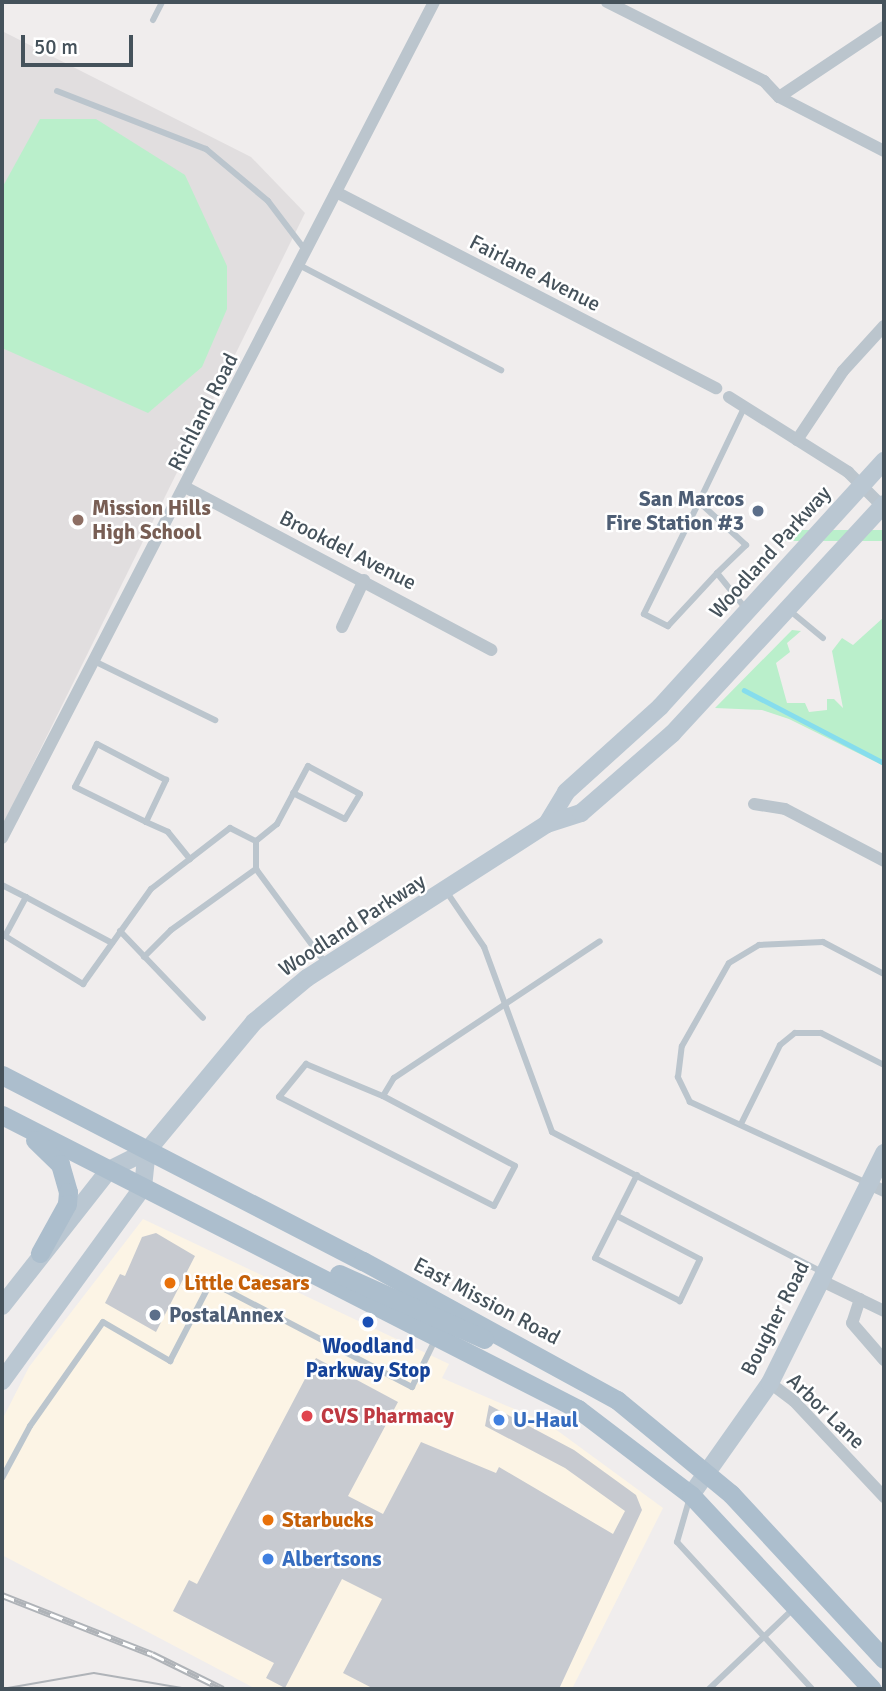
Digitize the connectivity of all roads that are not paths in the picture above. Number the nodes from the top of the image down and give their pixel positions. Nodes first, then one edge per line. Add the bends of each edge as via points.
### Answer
1 (162, 2) edge
2 (435, 2) edge
3 (607, 2) edge
4 (153, 20) dead end
5 (884, 27) edge
6 (57, 91) dead end
7 (779, 97) junction
8 (884, 151) edge
9 (336, 192) junction
10 (306, 252) junction
11 (299, 265) junction
12 (884, 326) edge
13 (501, 370) dead end
14 (716, 388) dead end
15 (729, 397) dead end
16 (745, 407) junction
17 (797, 440) junction
18 (884, 461) edge
19 (861, 485) junction
20 (185, 487) junction
21 (699, 502) junction
22 (883, 505) edge
23 (717, 573) junction
24 (365, 580) junction
25 (787, 609) junction
26 (748, 611) junction
27 (342, 627) dead end
28 (823, 638) dead end
29 (491, 650) dead end
30 (94, 661) junction
31 (215, 720) dead end
32 (293, 793) junction
33 (754, 804) dead end
34 (146, 822) junction
35 (547, 824) junction
36 (2, 838) edge
37 (256, 841) junction
38 (190, 859) junction
39 (884, 861) edge
40 (256, 869) junction
41 (2, 885) edge
42 (446, 891) junction
43 (26, 897) junction
44 (120, 931) junction
45 (600, 941) dead end
46 (112, 943) junction
47 (144, 957) junction
48 (327, 965) junction
49 (884, 974) edge
50 (505, 1003) junction
51 (203, 1018) dead end
52 (884, 1065) edge
53 (2, 1075) edge
54 (383, 1096) junction
55 (4, 1116) edge
56 (741, 1124) junction
57 (147, 1151) junction
58 (884, 1153) edge
59 (109, 1170) junction
60 (637, 1175) junction
61 (143, 1187) junction
62 (876, 1188) edge
63 (617, 1216) junction
64 (40, 1253) junction
65 (822, 1276) junction
66 (322, 1279) junction
67 (860, 1299) junction
68 (2, 1306) edge
69 (884, 1311) edge
70 (437, 1336) junction
71 (536, 1353) junction
72 (884, 1360) edge
73 (2, 1381) edge
74 (770, 1383) junction
75 (707, 1472) junction
76 (2, 1478) edge
77 (691, 1495) junction
78 (884, 1497) edge
79 (795, 1606) junction
80 (763, 1636) junction
81 (884, 1659) edge
82 (867, 1687) edge
83 (709, 1689) edge
84 (812, 1689) edge

1 - 4 lane
2 - 9 street, Richland Road
3 - 7 street via 764,81
5 - 7 street
6 - 10 lane via 206,149 268,201
7 - 8 street
9 - 10 street, Richland Road
9 - 14 street, Fairlane Avenue
10 - 11 street, Richland Road
11 - 13 lane
11 - 20 street, Richland Road
12 - 17 street via 843,371
15 - 16 street
16 - 17 street
16 - 21 lane
17 - 19 street
18 - 19 main road, Woodland Parkway
19 - 22 street
19 - 26 main road, Woodland Parkway
20 - 24 street, Brookdel Avenue
20 - 30 street, Richland Road
21 - 23 lane via 746,545
21 - 23 lane via 644,614 668,626
22 - 25 main road, Woodland Parkway
23 - 26 lane
24 - 27 street
24 - 29 street, Brookdel Avenue
25 - 28 lane
25 - 35 main road, Woodland Parkway via 672,734 581,813
26 - 35 main road, Woodland Parkway via 660,707 566,792
30 - 31 lane
30 - 36 street, Richland Road
32 - 32 lane via 308,766 360,794 345,819
32 - 37 lane via 277,824
33 - 39 street via 785,809
34 - 34 lane via 75,788 97,744 166,780
34 - 38 lane via 167,832
35 - 42 main road, Woodland Parkway
37 - 38 lane via 230,828
37 - 40 lane
38 - 44 lane via 151,889
40 - 47 lane via 171,930
40 - 48 lane
41 - 43 lane
42 - 48 main road, Woodland Parkway
42 - 50 lane via 484,947
43 - 46 lane
43 - 46 lane via 5,936 83,984
44 - 46 lane
44 - 47 lane
45 - 50 lane
47 - 51 lane
48 - 57 main road, Woodland Parkway via 254,1022
49 - 56 lane via 823,942 796,939 759,945 729,963 682,1046 678,1077 690,1102
50 - 54 lane via 394,1079
50 - 60 lane via 552,1132
52 - 56 lane via 821,1033 795,1033 780,1045
53 - 57 main road, East Mission Road
54 - 54 lane via 515,1166 494,1206 279,1097 306,1064
55 - 59 main road
55 - 64 main road via 50,1152 66,1177 66,1205
56 - 62 lane
57 - 59 main road, Woodland Parkway
57 - 61 main road
57 - 71 main road, East Mission Road
58 - 62 main road, Bougher Road
59 - 61 main road
59 - 64 main road, Woodland Parkway
60 - 63 lane
60 - 65 lane
61 - 66 main road
61 - 73 main road
62 - 65 main road, Bougher Road
63 - 63 lane via 595,1258 680,1301 700,1259
64 - 68 main road, Woodland Parkway
65 - 67 street
65 - 74 main road, Bougher Road
66 - 70 main road
66 - 71 main road via 332,1271 496,1345
67 - 69 street
67 - 72 street via 852,1322
70 - 76 lane via 412,1387 211,1282 170,1361 103,1322 30,1426
70 - 77 main road via 578,1409
71 - 75 main road, East Mission Road via 644,1419
74 - 75 main road, Bougher Road
74 - 78 street, Arbor Lane via 794,1401
75 - 77 main road, Bougher Road
75 - 81 main road, East Mission Road
77 - 79 main road
77 - 80 lane via 677,1542
79 - 80 lane
79 - 82 main road
80 - 83 lane
80 - 84 lane

